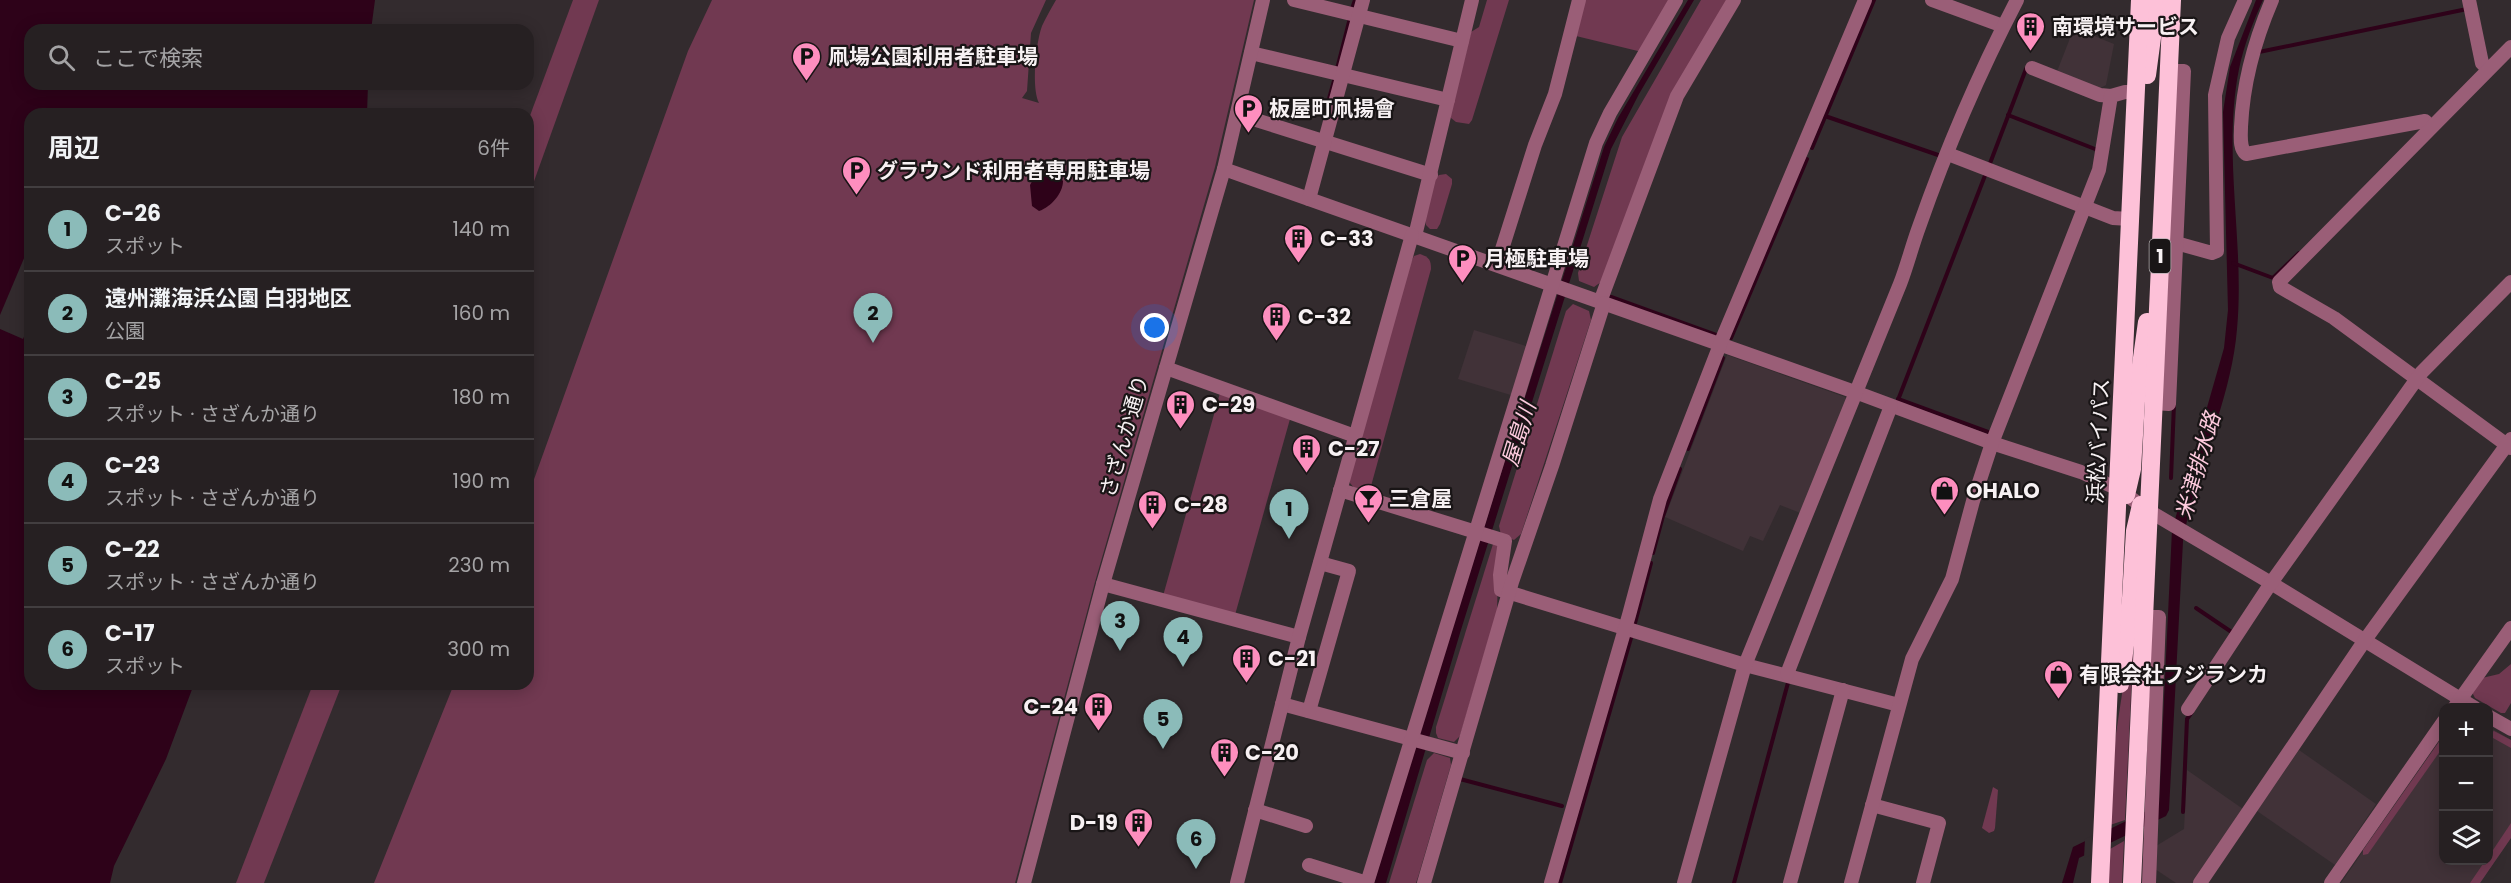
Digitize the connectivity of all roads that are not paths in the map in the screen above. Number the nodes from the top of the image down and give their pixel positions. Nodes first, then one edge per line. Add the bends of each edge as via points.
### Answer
1 (1263, 0) edge
2 (1294, 0) edge
3 (1363, 0) edge
4 (1472, 0) edge
5 (1579, 0) edge
6 (1676, 0) edge
7 (1734, 0) edge
8 (1865, 0) edge
9 (1932, 0) edge
10 (2017, 0) edge
11 (2140, 0) edge
12 (2157, 0) edge
13 (2172, 0) edge
14 (2245, 0) edge
15 (2272, 0) edge
16 (2469, 0) edge
17 (1359, 15) junction
18 (2004, 27) junction
19 (1462, 41) junction
20 (2511, 47) edge
21 (1251, 53) junction
22 (2032, 68) dead end
23 (2488, 69) junction
24 (1343, 75) junction
25 (2136, 92) junction
26 (2111, 96) junction
27 (1448, 100) junction
28 (1237, 114) junction
29 (2431, 127) junction
30 (2134, 132) junction
31 (1325, 141) junction
32 (1948, 154) junction
33 (1224, 169) junction
34 (1431, 175) junction
35 (1310, 199) junction
36 (2085, 207) junction
37 (2130, 219) junction
38 (1413, 236) junction
39 (2168, 245) junction
40 (1497, 265) junction
41 (2511, 282) edge
42 (1553, 285) junction
43 (1602, 302) junction
44 (1720, 344) junction
45 (1166, 368) junction
46 (2417, 379) junction
47 (1855, 392) junction
48 (1891, 406) junction
49 (1355, 436) junction
50 (1992, 444) junction
51 (2509, 444) edge
52 (1340, 490) junction
53 (2133, 500) junction
54 (1477, 532) junction
55 (1320, 563) junction
56 (2271, 583) junction
57 (1103, 584) junction
58 (1509, 592) junction
59 (1625, 628) junction
60 (2511, 628) edge
61 (1299, 637) junction
62 (2365, 640) junction
63 (1745, 664) junction
64 (1786, 674) junction
65 (1843, 690) junction
66 (2457, 703) edge
67 (1282, 704) junction
68 (1899, 705) junction
69 (2188, 709) dead end
70 (1309, 711) junction
71 (2493, 719) edge
72 (2439, 728) edge
73 (2511, 729) edge
74 (2107, 735) junction
75 (1412, 739) junction
76 (1463, 753) junction
77 (1872, 804) junction
78 (1255, 810) junction
79 (1305, 825) dead end
80 (2142, 830) junction
81 (1309, 866) dead end
82 (1024, 883) edge
83 (1237, 883) edge
84 (1424, 883) edge
85 (1551, 883) edge
86 (1684, 883) edge
87 (1790, 883) edge
88 (1851, 883) edge
89 (1923, 883) edge
90 (2100, 883) edge
91 (2132, 883) edge
92 (2149, 883) edge
93 (2200, 883) edge
94 (2331, 883) edge

1 - 21 street, さざんか通り
2 - 17 street
3 - 17 street
4 - 19 street
5 - 40 street via 1555,94
6 - 42 street via 1602,128
7 - 43 street via 1677,96
8 - 44 street
9 - 18 street
10 - 18 street
11 - 25 highway, 浜松バイパス / 1
12 - 30 highway via 2145,89
13 - 39 highway, 浜松バイパス / 1
14 - 39 street via 2228,38 2216,95 2217,251
15 - 29 street via 2247,71 2241,134 2246,154 2425,121
16 - 23 street via 2482,63
17 - 19 street
17 - 24 street
18 - 32 street
19 - 27 street
20 - 23 street
21 - 24 street
21 - 28 street, さざんか通り
22 - 26 street
23 - 29 street
24 - 27 street
24 - 31 street
25 - 26 street
25 - 30 highway, 浜松バイパス / 1
26 - 36 street via 2102,159
27 - 34 street
28 - 31 street
28 - 33 street, さざんか通り
29 - 46 street via 2279,282 2280,287 2334,318
30 - 37 highway, 浜松バイパス / 1
31 - 34 street
31 - 35 street
32 - 36 street
32 - 47 street
33 - 35 street
33 - 45 street, さざんか通り
34 - 38 street
35 - 38 street
36 - 37 street via 2113,218
36 - 50 street
37 - 53 highway, 浜松バイパス / 1
38 - 40 street
38 - 49 street
39 - 53 highway, 浜松バイパス / 1 via 2154,403
39 - 53 highway via 2136,401
40 - 42 street
41 - 46 street
42 - 43 street
42 - 54 street
43 - 44 street
43 - 58 street
44 - 47 street
44 - 59 street via 1660,499
45 - 49 street
45 - 57 street, さざんか通り
46 - 51 street
46 - 56 street
47 - 48 street
47 - 63 street
48 - 50 street
48 - 64 street
49 - 52 street
50 - 53 street via 2067,467
50 - 68 street via 1952,579 1914,654
51 - 62 street
52 - 54 street
52 - 55 street
53 - 56 street
53 - 74 highway, 浜松バイパス / 1
53 - 74 highway via 2132,598 2119,691
53 - 80 highway, 浜松バイパス / 1 via 2144,616
54 - 58 street via 1505,541 1501,590
54 - 75 street
55 - 61 street
55 - 70 street via 1349,571
56 - 62 street
56 - 69 street
57 - 61 street
57 - 82 street, さざんか通り
58 - 59 street
58 - 76 street
59 - 63 street
59 - 85 street
60 - 66 street
61 - 67 street
62 - 66 street
62 - 93 street
63 - 64 street
63 - 86 street
64 - 65 street
65 - 68 street
65 - 87 street
67 - 70 street
67 - 78 street
68 - 77 street
70 - 75 street
71 - 73 street
72 - 94 street
74 - 90 highway, 浜松バイパス / 1
75 - 76 street
75 - 81 street via 1367,883
76 - 84 street
77 - 88 street
77 - 89 street via 1939,823
78 - 79 street
78 - 83 street
80 - 91 highway, 浜松バイパス / 1
80 - 92 street

